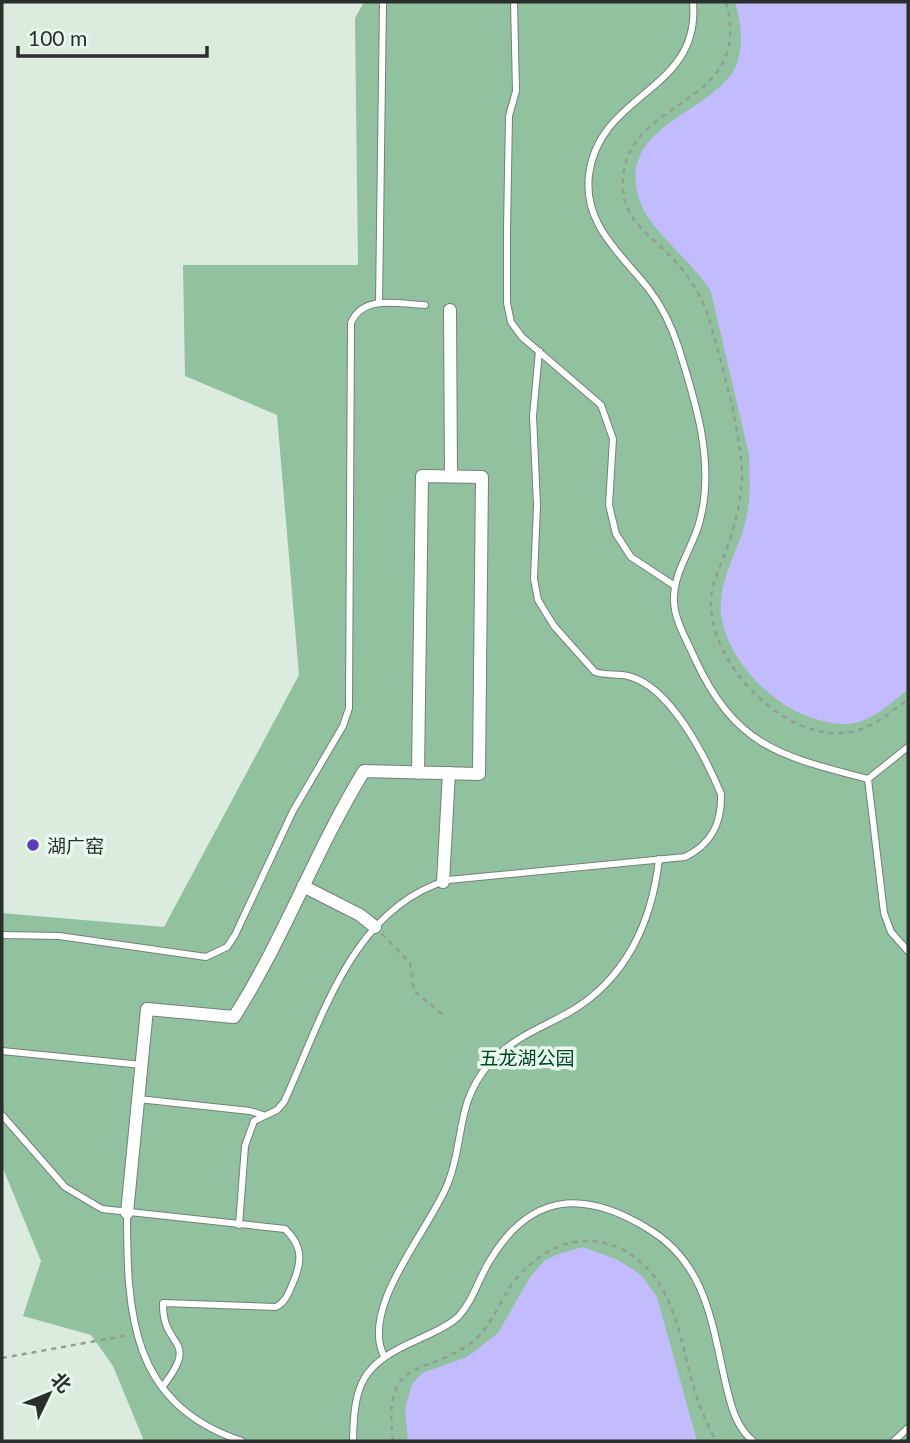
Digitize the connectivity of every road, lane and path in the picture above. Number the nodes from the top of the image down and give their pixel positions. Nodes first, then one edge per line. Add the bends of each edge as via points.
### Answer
1 (383, 2) edge
2 (514, 2) edge
3 (692, 2) edge
4 (726, 2) edge
5 (379, 303) junction
6 (425, 305) dead end
7 (450, 310) dead end
8 (539, 351) junction
9 (451, 476) junction
10 (675, 586) junction
11 (908, 699) edge
12 (908, 747) edge
13 (418, 773) junction
14 (449, 774) junction
15 (868, 779) junction
16 (659, 859) junction
17 (443, 882) junction
18 (303, 887) junction
19 (375, 927) junction
20 (2, 935) edge
21 (908, 951) edge
22 (446, 1017) dead end
23 (2, 1051) edge
24 (142, 1065) junction
25 (138, 1099) junction
26 (2, 1115) edge
27 (263, 1115) junction
28 (127, 1213) junction
29 (239, 1225) junction
30 (135, 1333) junction
31 (384, 1356) junction
32 (2, 1358) edge
33 (163, 1386) junction
34 (908, 1428) edge
35 (242, 1441) edge
36 (353, 1441) edge
37 (393, 1441) edge
38 (716, 1441) edge
39 (753, 1441) edge
40 (894, 1441) edge

1 - 5 lane
2 - 8 lane via 516,91 509,116 507,303 516,328
3 - 10 lane via 687,50 612,124 593,157 588,188 601,232 647,287 670,325 701,430 703,508
4 - 11 path via 731,26 725,63 711,81 664,114 638,140 626,164 623,189 633,218 683,271 704,305 738,442 740,502 712,594 713,622 724,652 741,678 782,717 841,733 882,720
5 - 6 lane
5 - 20 lane via 365,305 351,323 349,708 293,811 235,934 227,947 206,957 59,936
7 - 9 street
8 - 10 lane via 595,397 606,414 613,439 609,505 615,534 631,557
8 - 16 lane via 533,416 538,600 554,626 596,672 626,675 658,691 721,794 719,818 708,842 685,857
9 - 13 street via 422,475
9 - 14 street via 482,477 482,504 479,774
10 - 15 lane via 676,617 710,690 736,724 784,754
12 - 15 lane
13 - 14 street
13 - 18 street via 365,771 335,818
14 - 17 street
15 - 21 lane via 884,913 891,932
16 - 17 lane
16 - 31 lane via 645,925 617,972 568,1013 507,1045 471,1093 460,1119 448,1183 417,1236 381,1315 376,1332
17 - 19 lane via 412,895
18 - 19 street
18 - 24 street via 234,1017 147,1009
19 - 22 path via 410,963 414,991
19 - 27 lane via 351,958 284,1102
23 - 24 lane
24 - 25 street
25 - 27 lane
25 - 28 street
26 - 28 lane via 65,1187 102,1209
27 - 29 lane via 254,1121 245,1146
28 - 29 lane
28 - 30 lane via 128,1296
29 - 33 lane via 285,1229 295,1240 301,1265 286,1300 271,1308 163,1303 164,1320 181,1356
30 - 32 path
30 - 33 lane
31 - 36 lane via 365,1374 356,1392
31 - 39 lane via 442,1329 458,1316 499,1246 525,1217 550,1205 608,1210 648,1228 692,1267 706,1297 733,1413
33 - 35 lane via 201,1421
34 - 40 lane
37 - 38 path via 392,1397 409,1373 469,1344 485,1329 531,1263 561,1245 585,1238 623,1250 663,1288 696,1397

